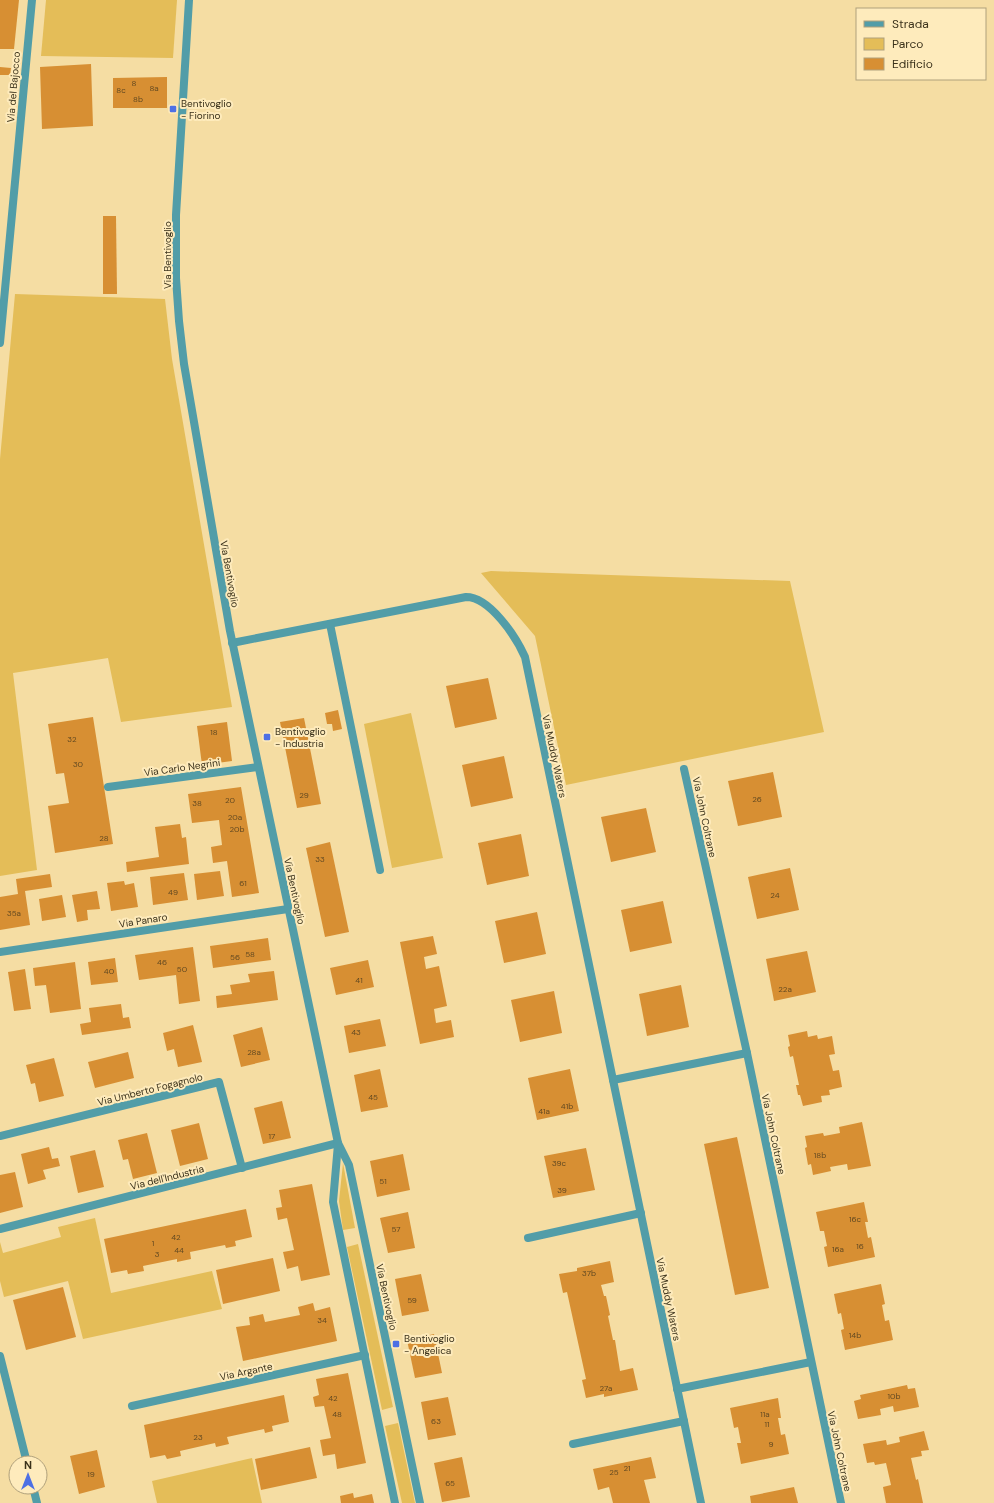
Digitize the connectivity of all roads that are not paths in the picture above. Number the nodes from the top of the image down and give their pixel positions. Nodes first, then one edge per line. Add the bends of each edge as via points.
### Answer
1 (32, 0) edge
2 (188, 0) edge
3 (0, 343) edge
4 (330, 624) junction
5 (232, 642) junction
6 (258, 767) junction
7 (684, 769) dead end
8 (108, 788) dead end
9 (380, 870) dead end
10 (288, 909) junction
11 (0, 952) edge
12 (747, 1053) junction
13 (613, 1080) junction
14 (0, 1136) edge
15 (338, 1144) junction
16 (242, 1168) junction
17 (641, 1213) junction
18 (0, 1229) edge
19 (528, 1238) dead end
20 (365, 1355) junction
21 (0, 1356) edge
22 (811, 1362) junction
23 (677, 1389) junction
24 (132, 1406) dead end
25 (684, 1421) junction
26 (573, 1444) dead end
27 (25, 1455) edge
28 (395, 1503) edge
29 (420, 1503) edge
30 (701, 1503) edge
31 (841, 1503) edge

1 - 3 street, Via del Bajocco
2 - 5 street, Via Bentivoglio via 176,215 176,278 184,364
4 - 5 street, Via Muddy Waters
4 - 9 street
4 - 13 street, Via Muddy Waters via 472,597 485,603 492,610 517,643 525,657
5 - 6 street, Via Bentivoglio
6 - 8 street, Via Carlo Negrini
6 - 10 street, Via Bentivoglio
7 - 12 street, Via John Coltrane
10 - 11 street, Via Panaro
10 - 15 street, Via Bentivoglio
12 - 13 street
12 - 22 street, Via John Coltrane
13 - 17 street, Via Muddy Waters
14 - 16 street, Via Umberto Fogagnolo via 219,1082
15 - 16 street, Via dell'Industria
15 - 20 street, Via Bentivoglio via 333,1202
15 - 29 street, Via Bentivoglio via 349,1165
16 - 18 street, Via dell'Industria
17 - 19 street
17 - 23 street, Via Muddy Waters
20 - 24 street, Via Argante
20 - 28 street, Via Bentivoglio
21 - 27 street
22 - 23 street
22 - 31 street, Via John Coltrane
23 - 25 street, Via Muddy Waters
25 - 26 street
25 - 30 street, Via Muddy Waters

